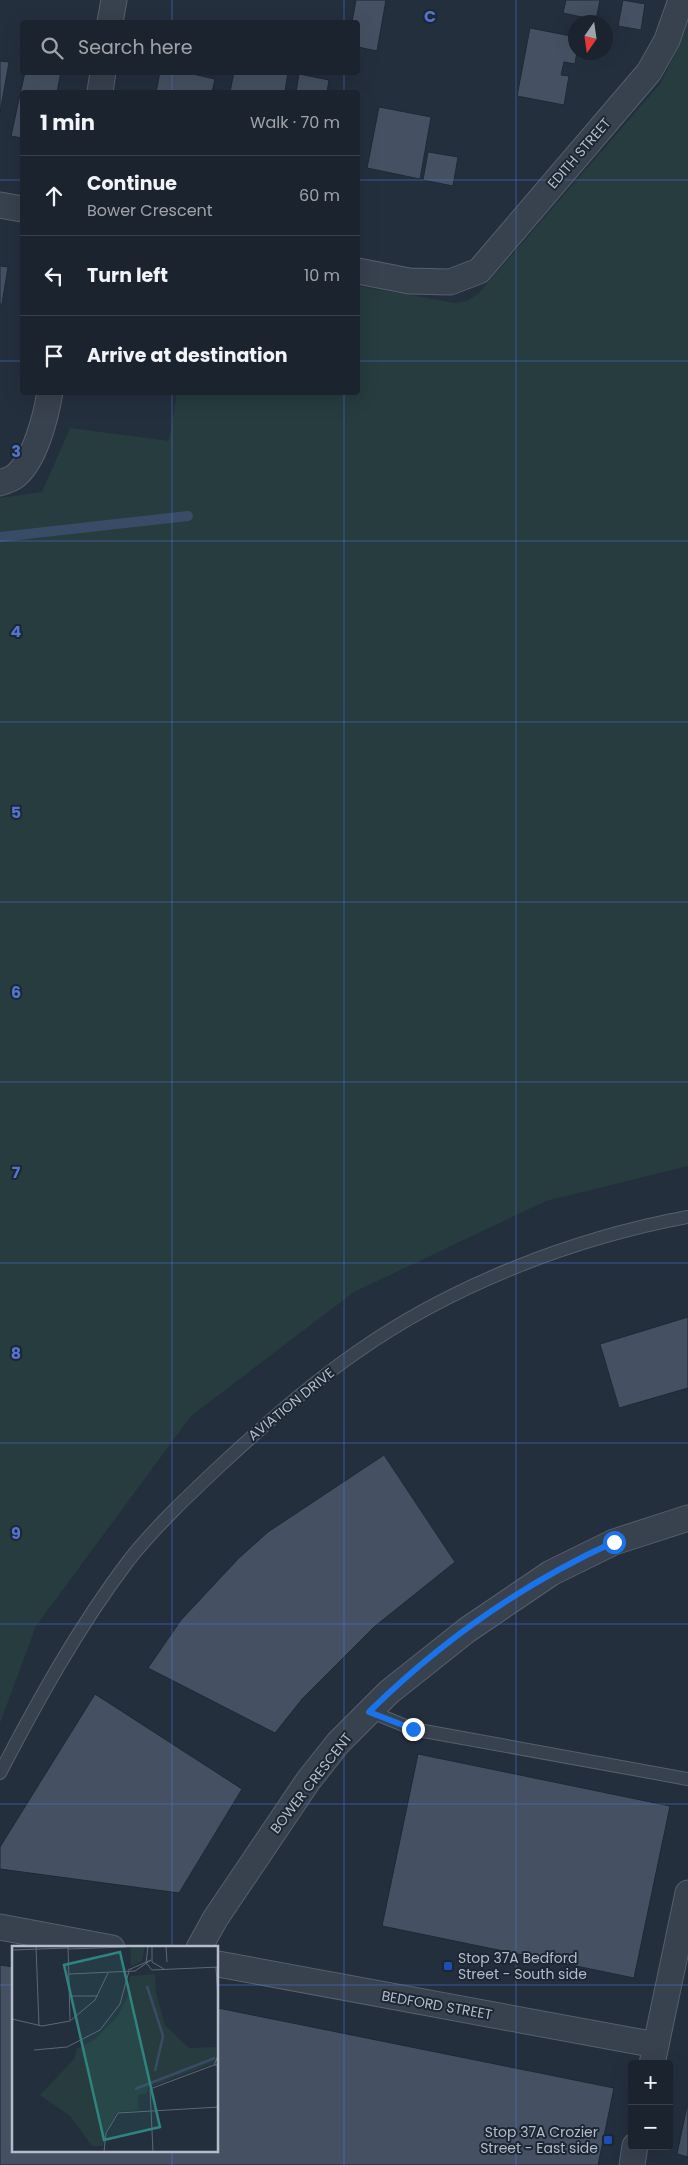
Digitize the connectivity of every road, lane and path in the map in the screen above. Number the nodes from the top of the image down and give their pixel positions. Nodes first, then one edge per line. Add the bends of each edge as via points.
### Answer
1 (114, 0) edge
2 (681, 0) edge
3 (110, 20) edge
4 (103, 75) edge
5 (100, 90) edge
6 (0, 205) edge
7 (20, 209) edge
8 (360, 272) edge
9 (50, 395) edge
10 (0, 483) edge
11 (688, 1217) edge
12 (688, 1518) edge
13 (369, 1712) junction
14 (0, 1773) edge
15 (688, 1778) edge
16 (688, 1893) edge
17 (0, 1929) edge
18 (101, 1946) edge
19 (200, 1946) edge
20 (219, 1964) edge
21 (654, 2054) edge
22 (635, 2150) edge
23 (632, 2165) edge

1 - 3 street
2 - 8 street, EDITH STREET via 667,40 649,72 478,271 450,282 408,281
4 - 5 street
6 - 7 street
9 - 10 street via 47,413 32,453 15,476
11 - 14 lane, AVIATION DRIVE via 645,1225 541,1257 439,1302 358,1351 273,1416 196,1488 131,1558 92,1613 42,1695
12 - 13 street, BOWER CRESCENT via 614,1542 551,1573 414,1670
13 - 15 lane via 413,1729
13 - 19 street, BOWER CRESCENT via 338,1743 308,1781
16 - 21 street
17 - 18 street
20 - 21 street, BEDFORD STREET
22 - 23 street

